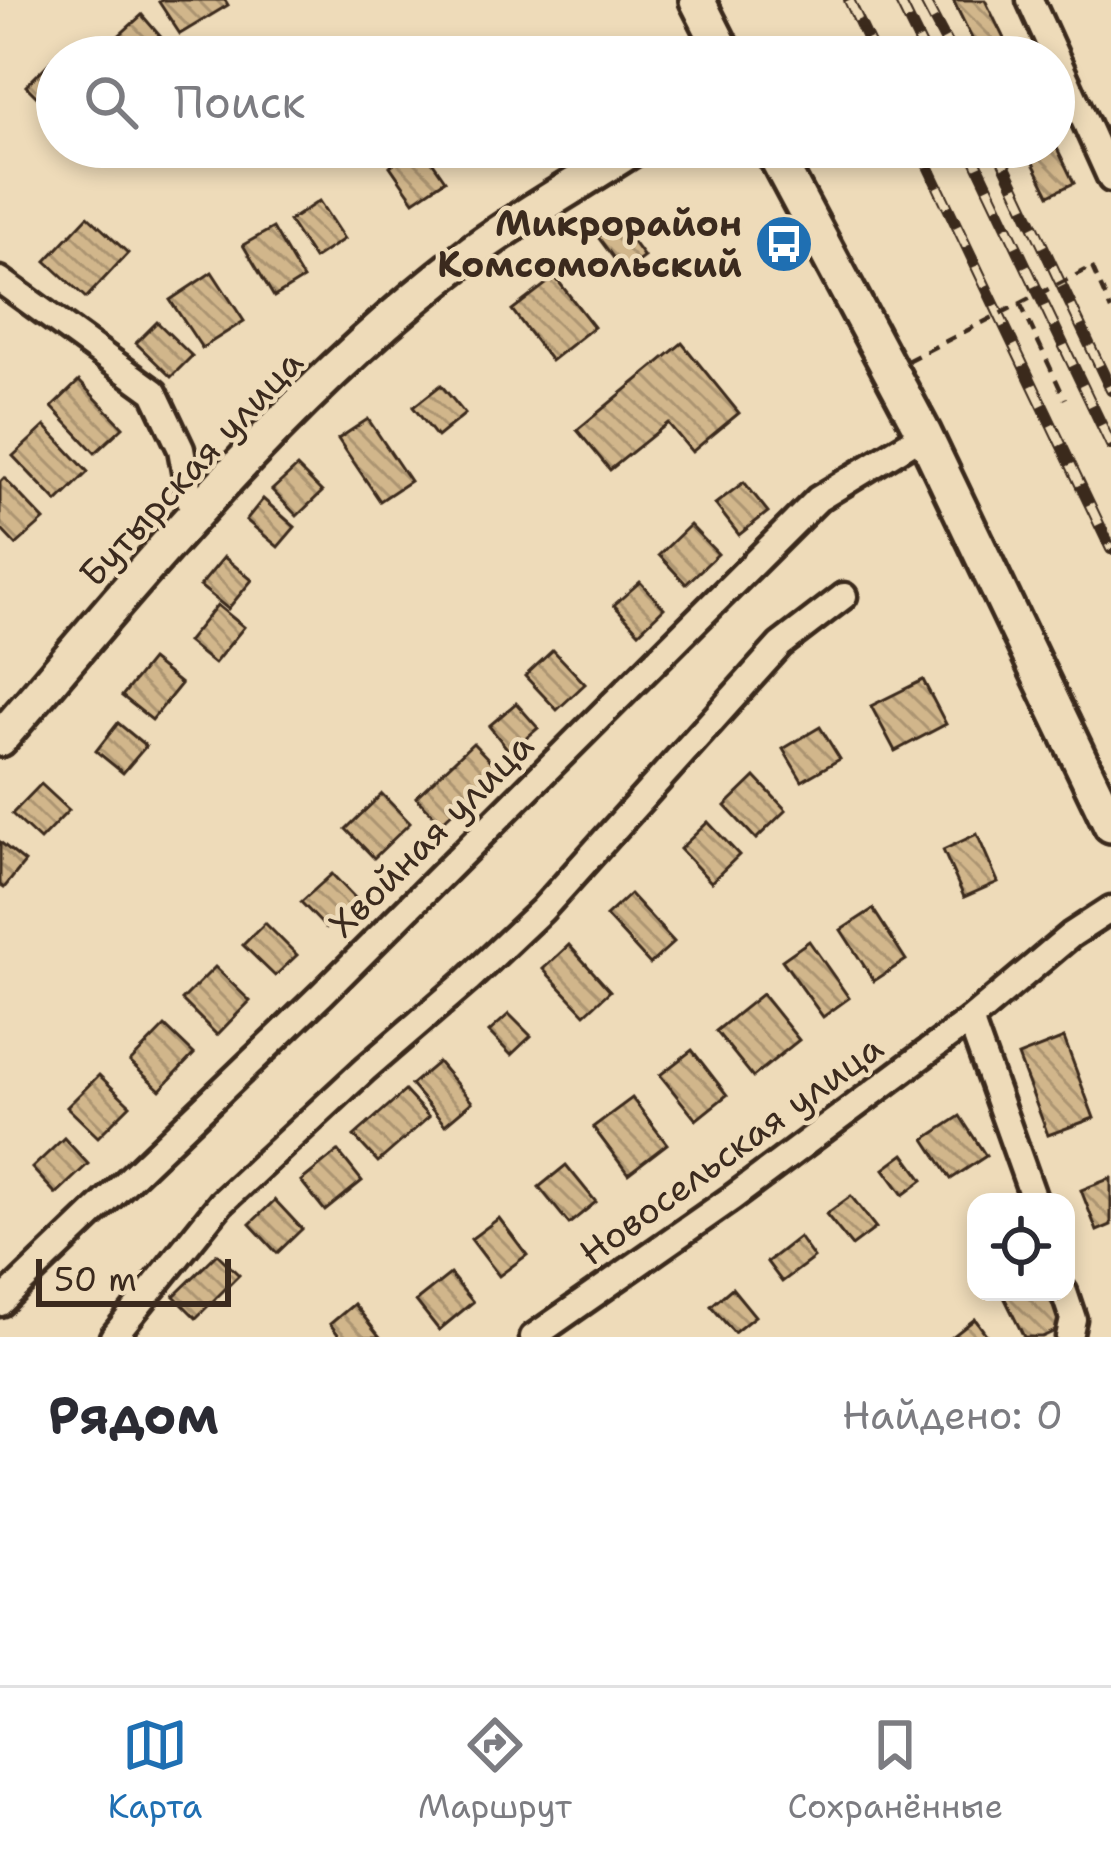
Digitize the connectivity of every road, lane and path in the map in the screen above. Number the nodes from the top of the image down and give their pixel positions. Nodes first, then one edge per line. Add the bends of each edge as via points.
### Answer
1 (697, 0) edge
2 (1030, 0) edge
3 (715, 36) edge
4 (1046, 36) edge
5 (1075, 99) edge
6 (602, 168) edge
7 (782, 168) edge
8 (1111, 179) edge
9 (0, 280) edge
10 (1020, 304) junction
11 (1111, 310) edge
12 (907, 362) dead end
13 (1065, 399) dead end
14 (924, 434) junction
15 (193, 515) junction
16 (844, 596) dead end
17 (0, 739) edge
18 (1111, 825) edge
19 (1111, 909) edge
20 (970, 1020) junction
21 (1032, 1193) edge
22 (1067, 1301) edge
23 (0, 1303) edge
24 (113, 1337) edge
25 (533, 1337) edge
26 (1069, 1337) edge

1 - 3 street
2 - 4 street
5 - 8 street
6 - 15 street, Бутырская улица via 469,254 279,421
7 - 14 street
9 - 15 street via 154,392 181,448
10 - 11 path, bridge via 1092,267
10 - 12 path, bridge
10 - 13 path
14 - 18 street
14 - 23 street, Хвойная улица via 818,499
15 - 17 street, Бутырская улица
16 - 24 street via 780,645 542,910 221,1203
19 - 20 street, Новосельская улица
20 - 21 street
20 - 25 street, Новосельская улица
22 - 26 street

